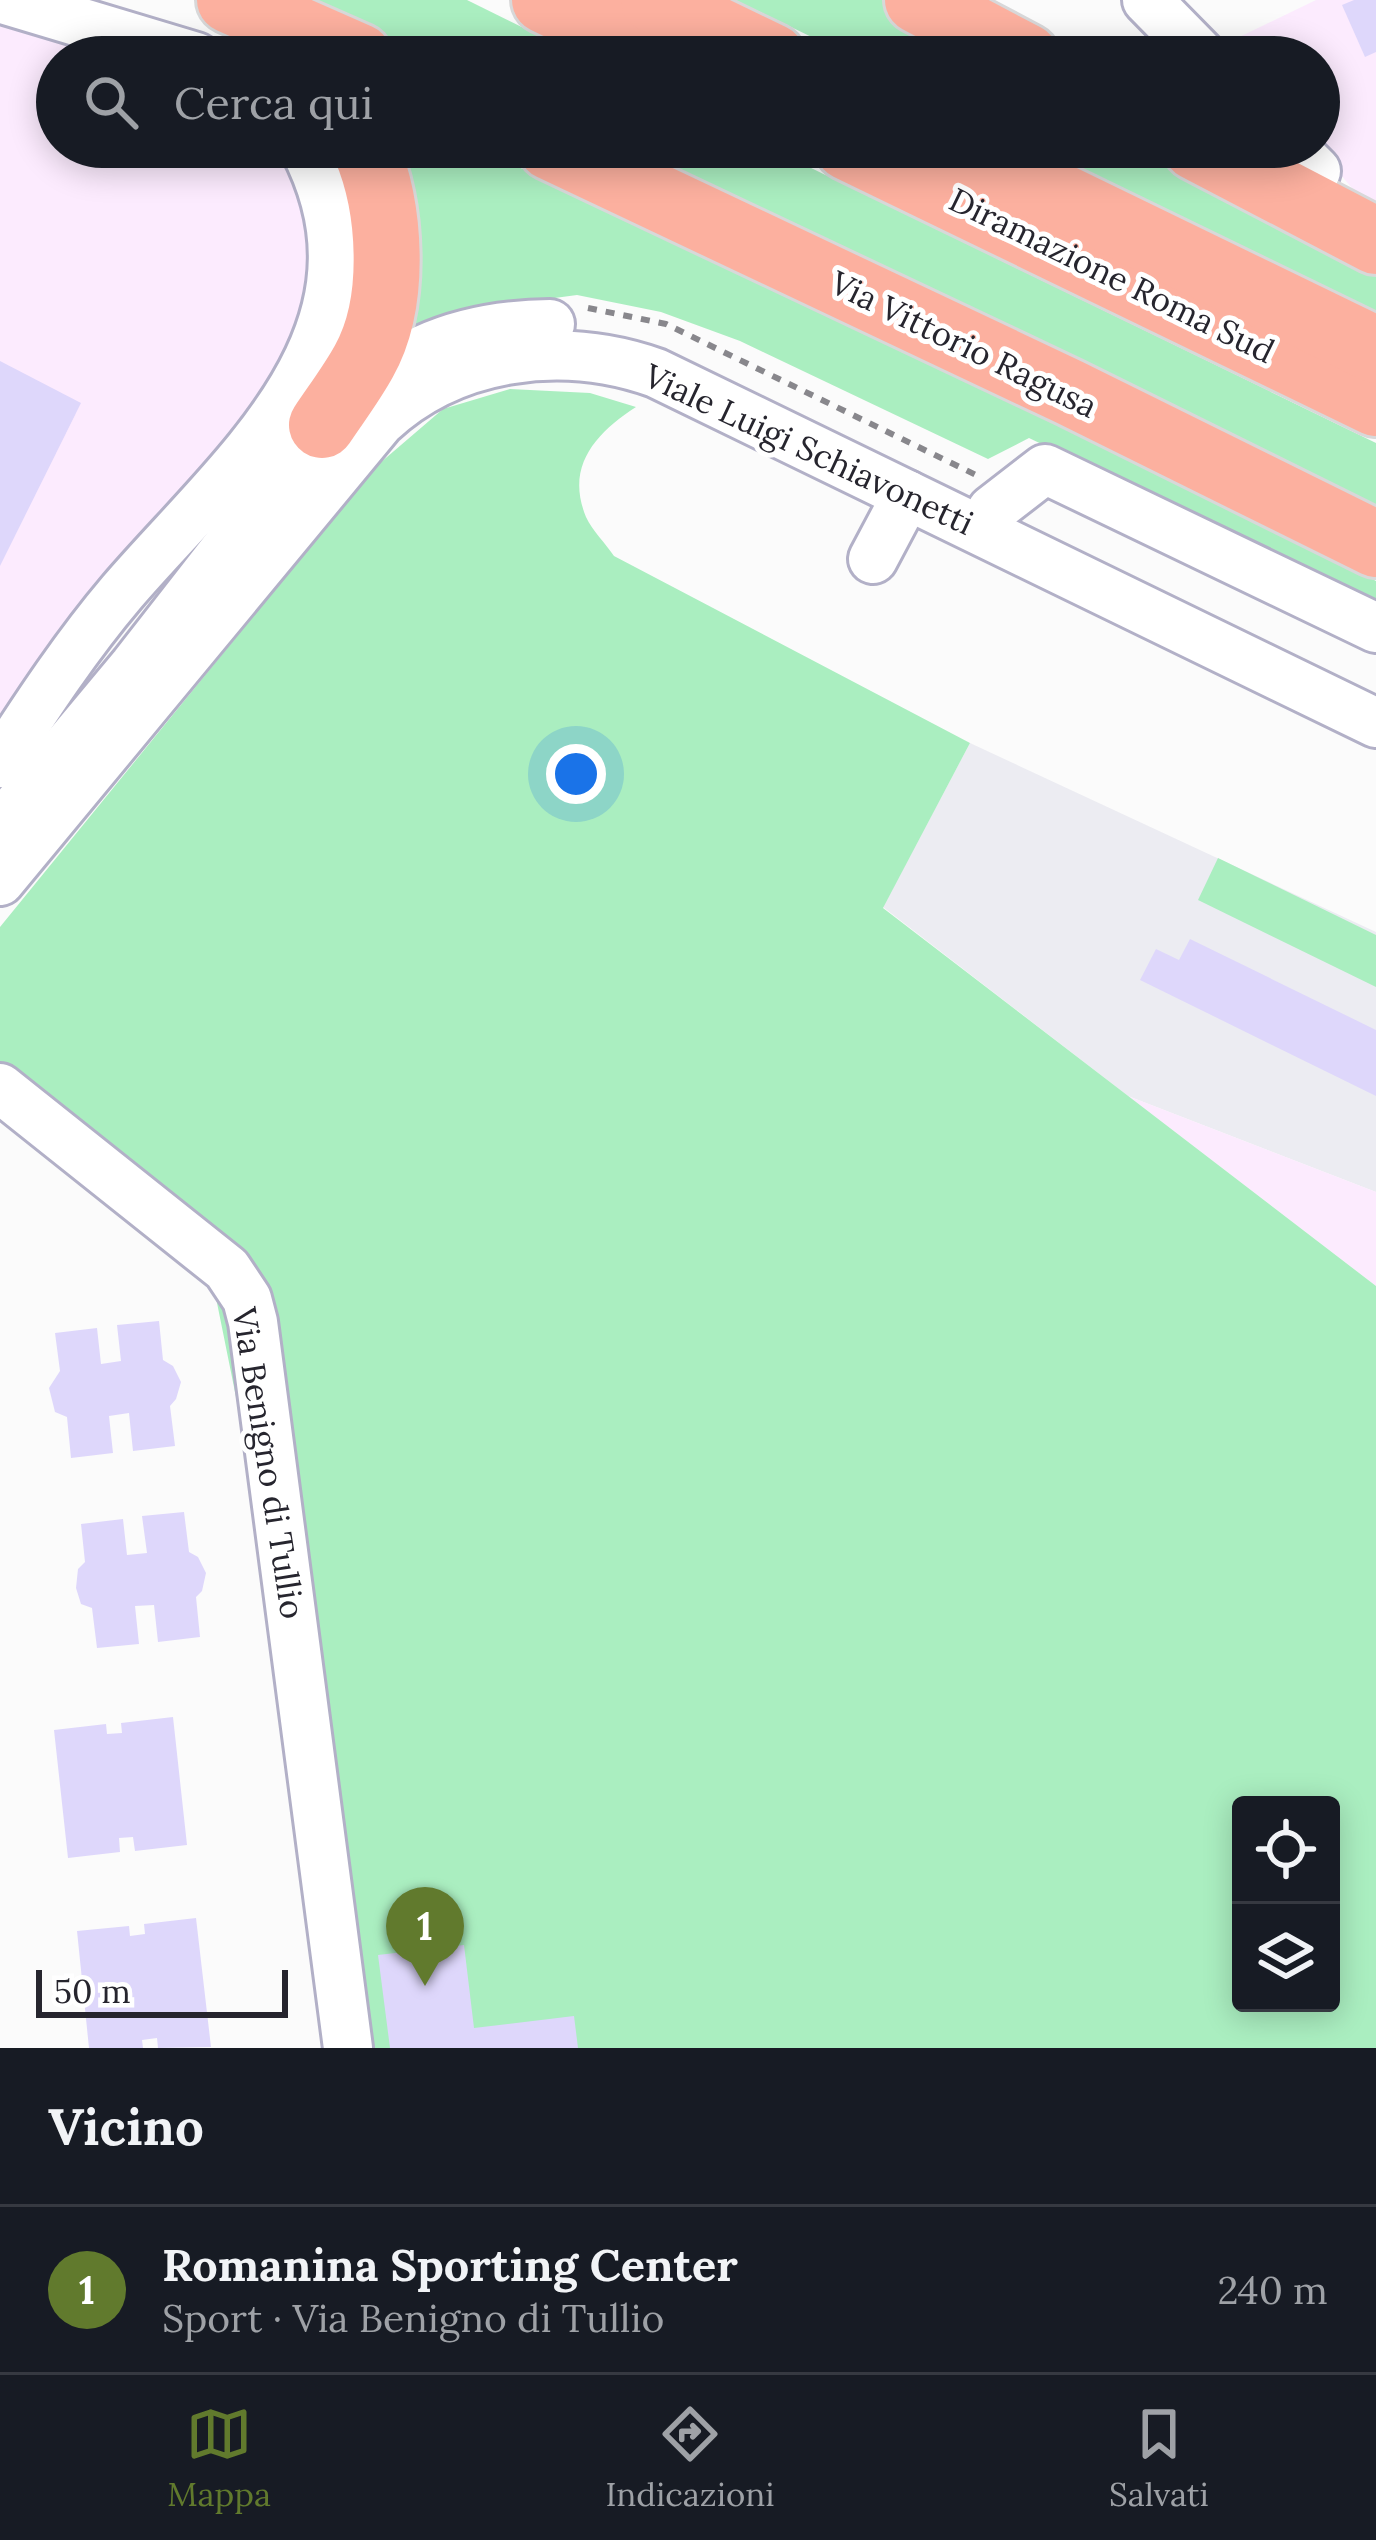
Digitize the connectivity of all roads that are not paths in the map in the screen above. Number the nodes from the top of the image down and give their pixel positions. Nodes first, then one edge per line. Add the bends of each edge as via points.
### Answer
1 (6, 0) edge
2 (545, 0) edge
3 (654, 0) edge
4 (918, 0) edge
5 (1147, 0) edge
6 (264, 23) edge
7 (126, 36) edge
8 (300, 36) edge
9 (620, 36) edge
10 (729, 36) edge
11 (986, 36) edge
12 (1182, 36) edge
13 (312, 168) edge
14 (371, 168) edge
15 (595, 168) edge
16 (891, 168) edge
17 (1001, 168) edge
18 (1236, 168) edge
19 (1376, 242) edge
20 (1376, 350) edge
21 (1376, 403) edge
22 (322, 424) junction
23 (907, 494) junction
24 (992, 510) junction
25 (1376, 544) edge
26 (873, 559) dead end
27 (1376, 628) edge
28 (1376, 697) edge
29 (1376, 722) edge
30 (0, 763) edge
31 (0, 827) edge
32 (0, 881) edge
33 (0, 1088) edge
34 (348, 2048) edge

1 - 7 street
2 - 9 highway
3 - 10 highway
4 - 11 highway
5 - 12 street
6 - 8 highway
13 - 30 street via 333,269 307,367 260,436 100,618
14 - 22 highway via 385,214 382,300 365,360
15 - 25 highway, Via Vittorio Ragusa
16 - 21 highway, Diramazione Roma Sud
17 - 20 highway, Diramazione Roma Sud
18 - 19 highway
22 - 24 street, Viale Luigi Schiavonetti via 374,375 430,345 497,327 590,327 692,358
22 - 31 street, Viale Luigi Schiavonetti
23 - 26 street
23 - 29 street, Viale Luigi Schiavonetti
23 - 32 street, Viale Luigi Schiavonetti via 680,383 613,360 525,357 438,382 380,422
24 - 27 street via 1045,469
24 - 28 street, Viale Luigi Schiavonetti
33 - 34 street, Via Benigno di Tullio via 226,1269 247,1299

